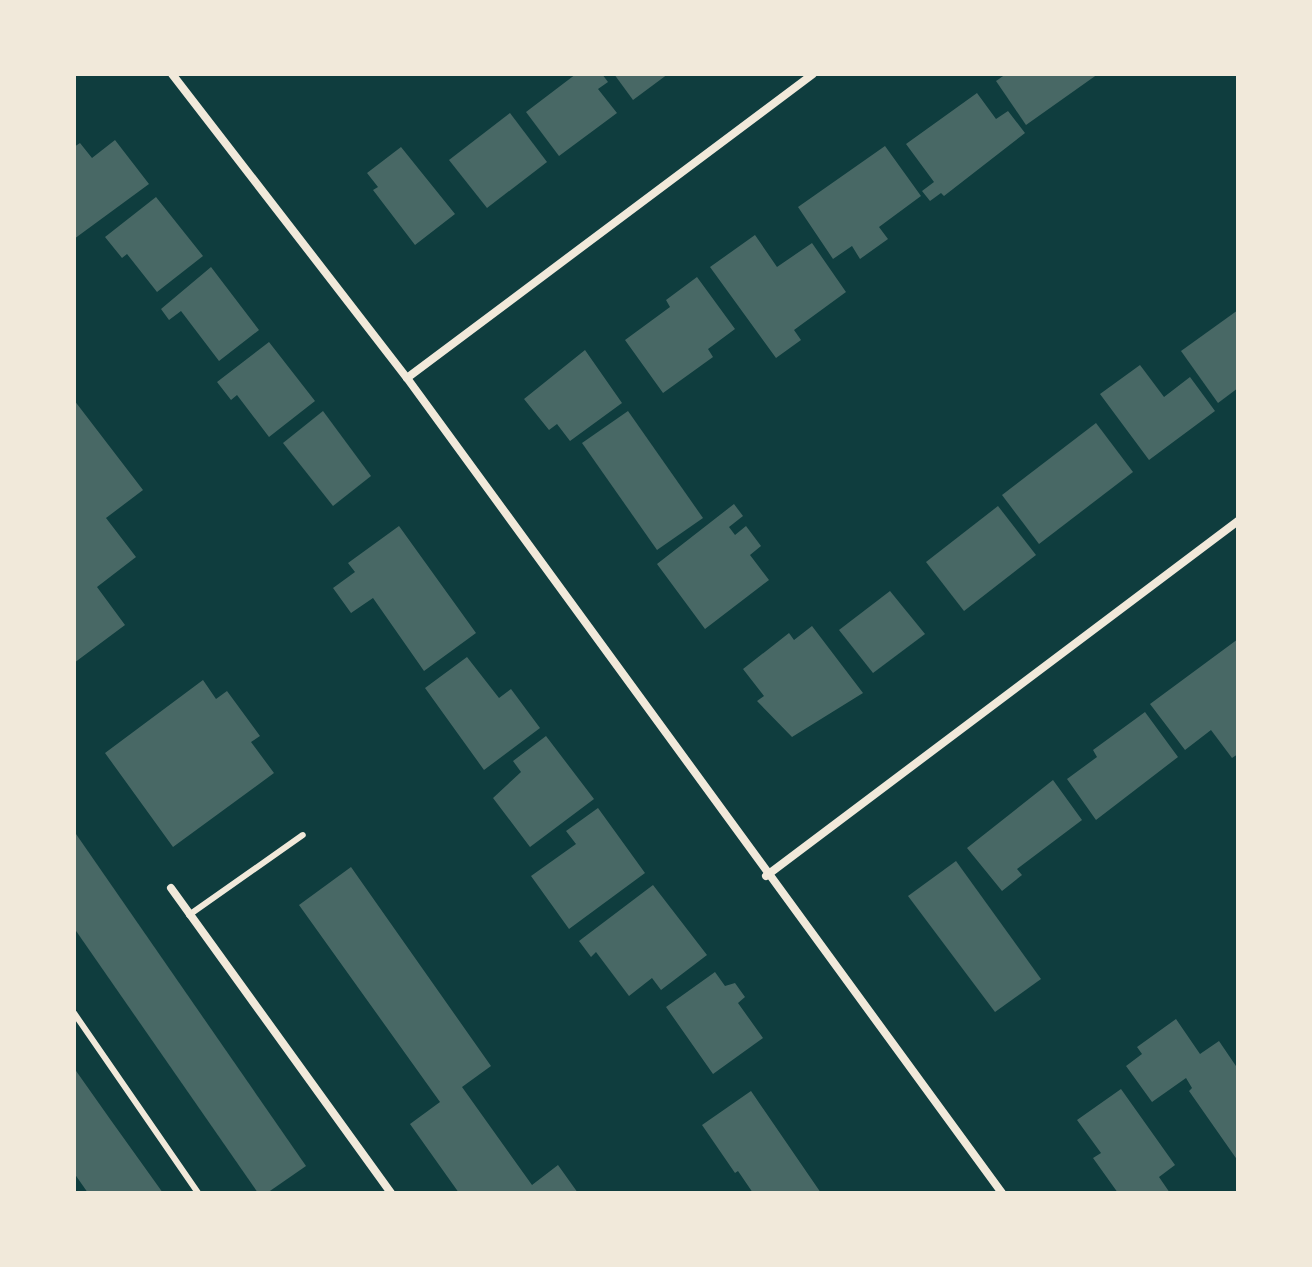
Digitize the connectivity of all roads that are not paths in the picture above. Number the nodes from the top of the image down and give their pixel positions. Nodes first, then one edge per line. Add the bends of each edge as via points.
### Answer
1 (172, 74) edge
2 (813, 74) edge
3 (407, 378) junction
4 (1238, 521) edge
5 (303, 835) dead end
6 (766, 876) junction
7 (171, 888) dead end
8 (189, 915) junction
9 (74, 1013) edge
10 (198, 1193) edge
11 (391, 1193) edge
12 (1002, 1193) edge

1 - 3 street
2 - 3 street
3 - 6 street
4 - 6 street
5 - 8 lane
6 - 12 street
7 - 8 street
8 - 11 street
9 - 10 lane

